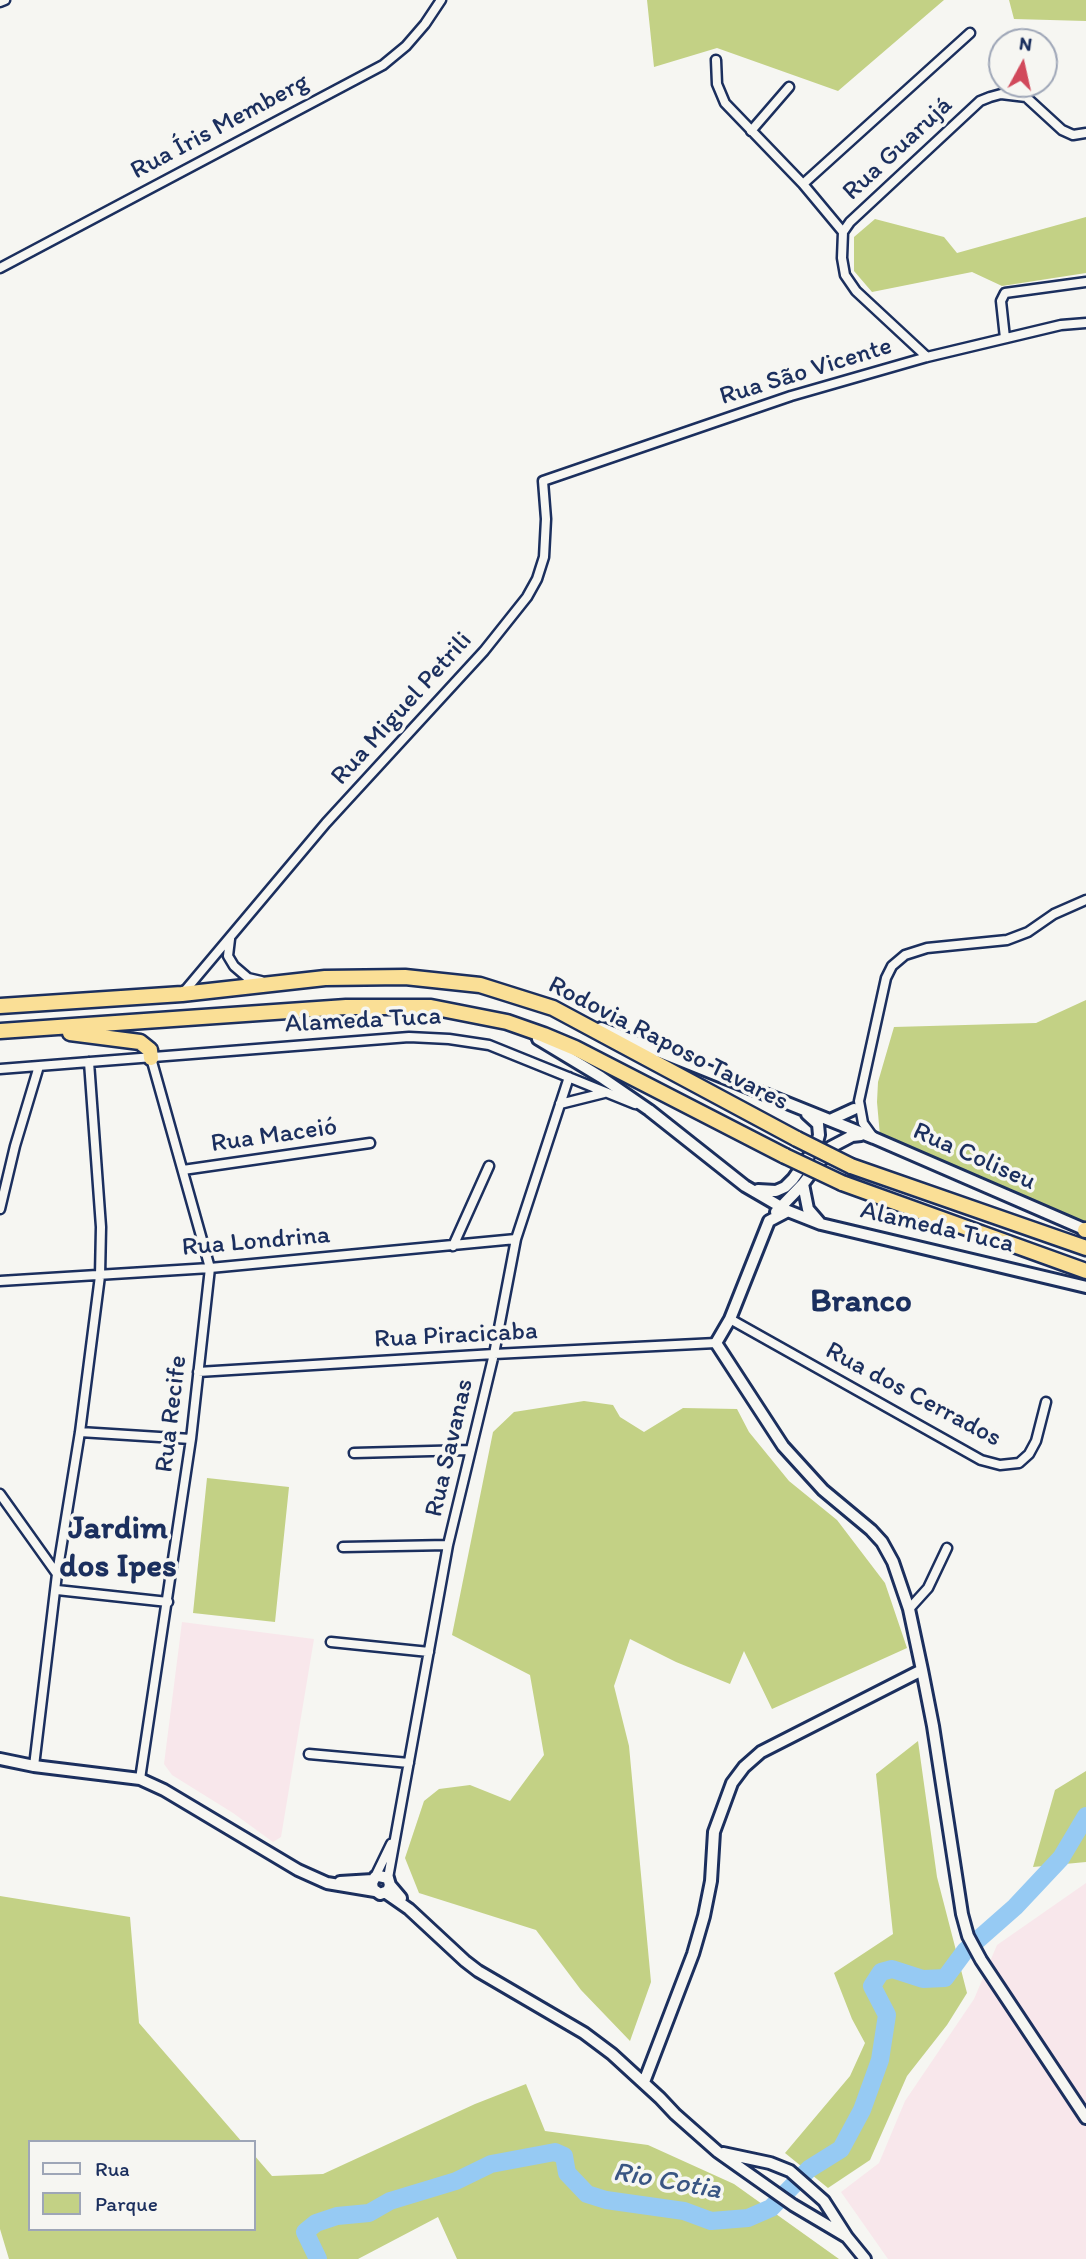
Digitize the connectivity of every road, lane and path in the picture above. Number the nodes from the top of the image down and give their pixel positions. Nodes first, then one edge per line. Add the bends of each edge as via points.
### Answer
1 (5, 0) edge
2 (441, 0) edge
3 (0, 2) edge
4 (971, 33) dead end
5 (716, 60) dead end
6 (789, 87) dead end
7 (751, 131) junction
8 (1086, 133) edge
9 (803, 184) junction
10 (843, 233) junction
11 (0, 268) edge
12 (1086, 282) edge
13 (1086, 323) edge
14 (1005, 338) junction
15 (927, 357) junction
16 (543, 481) joint
17 (1086, 900) edge
18 (230, 939) junction
19 (279, 984) junction
20 (182, 994) junction
21 (0, 1006) edge
22 (553, 1008) junction
23 (507, 1022) junction
24 (45, 1029) junction
25 (0, 1031) edge
26 (151, 1058) junction
27 (89, 1062) junction
28 (39, 1066) junction
29 (0, 1069) edge
30 (569, 1077) junction
31 (608, 1093) junction
32 (560, 1104) junction
33 (856, 1105) junction
34 (649, 1110) junction
35 (801, 1110) junction
36 (830, 1120) junction
37 (843, 1126) junction
38 (869, 1137) junction
39 (370, 1143) dead end
40 (831, 1147) junction
41 (489, 1166) dead end
42 (183, 1170) junction
43 (803, 1184) junction
44 (745, 1186) junction
45 (762, 1196) junction
46 (0, 1209) edge
47 (784, 1209) junction
48 (769, 1222) junction
49 (821, 1224) junction
50 (1086, 1230) edge
51 (516, 1239) junction
52 (453, 1246) junction
53 (1086, 1248) edge
54 (210, 1268) junction
55 (1086, 1270) edge
56 (100, 1276) junction
57 (0, 1282) edge
58 (1086, 1287) edge
59 (730, 1319) junction
60 (716, 1343) junction
61 (494, 1354) junction
62 (198, 1372) junction
63 (1046, 1402) dead end
64 (80, 1432) junction
65 (191, 1439) junction
66 (470, 1450) junction
67 (354, 1453) dead end
68 (0, 1494) edge
69 (448, 1545) junction
70 (343, 1547) dead end
71 (947, 1548) dead end
72 (57, 1574) junction
73 (57, 1590) junction
74 (168, 1602) junction
75 (909, 1609) junction
76 (331, 1642) dead end
77 (429, 1653) junction
78 (922, 1670) junction
79 (309, 1754) dead end
80 (0, 1759) edge
81 (409, 1763) junction
82 (34, 1766) junction
83 (140, 1779) junction
84 (381, 1884) junction
85 (644, 2082) junction
86 (1086, 2118) edge
87 (718, 2152) junction
88 (847, 2237) junction
89 (865, 2259) edge

1 - 3 street
2 - 11 street, Rua Íris Memberg via 406,46 383,65
4 - 9 street
5 - 7 street via 720,93
6 - 7 street
7 - 9 street
8 - 10 street, Rua Guarujá via 1073,135 1062,130 1026,97 1001,94 980,101
9 - 10 street
10 - 15 street, Rua Guarujá via 842,258 850,283
12 - 14 street via 1005,293 1001,300
13 - 14 street, Rua São Vicente
14 - 15 street, Rua São Vicente
15 - 16 street, Rua São Vicente via 791,396
16 - 18 street, Rua Miguel Petrili via 544,557 527,597 484,651 326,823
17 - 33 street via 1007,940 927,948 905,955 892,966
18 - 19 street via 228,956 240,972
18 - 20 street, Rua Miguel Petrili
19 - 20 highway, Rodovia Raposo Tavares
19 - 22 highway, Rodovia Raposo Tavares via 365,976 444,980 480,985
20 - 21 highway, Rodovia Raposo Tavares
22 - 35 street, Rua Coliseu
22 - 53 highway, Rodovia Raposo Tavares, bridge via 851,1166
23 - 24 highway, Rodovia Raposo Tavares via 398,1005
23 - 34 street, Alameda Tuca
23 - 55 highway, Rodovia Raposo Tavares, bridge via 575,1048 842,1183
24 - 25 highway, Rodovia Raposo Tavares
24 - 26 highway via 140,1042 150,1050
26 - 27 street, Alameda Tuca
26 - 30 street, Alameda Tuca via 436,1038 489,1045
26 - 42 street, Rua Recife
27 - 28 street, Alameda Tuca
27 - 56 street via 101,1227
28 - 29 street, Alameda Tuca
28 - 46 street
30 - 31 street, Alameda Tuca
30 - 32 street, Rua Savanas
31 - 32 street
31 - 34 street, Alameda Tuca
32 - 51 street, Rua Savanas
33 - 36 street
33 - 37 street
33 - 38 street
34 - 44 street, Alameda Tuca
35 - 36 street, Rua Coliseu
35 - 44 street via 816,1121 819,1135 797,1173 776,1192
36 - 37 street, Rua Coliseu
37 - 38 street, Rua Coliseu
37 - 40 street
38 - 40 street via 852,1136
38 - 50 street, Rua Coliseu
39 - 42 street, Rua Maceió
40 - 43 street
41 - 52 street
42 - 54 street, Rua Recife
43 - 47 street
43 - 49 street via 808,1209
44 - 45 street, Alameda Tuca
45 - 47 street, Alameda Tuca
45 - 48 street
47 - 48 street
47 - 49 street, Alameda Tuca
48 - 59 street
49 - 58 street, Alameda Tuca
51 - 52 street, Rua Londrina
51 - 61 street, Rua Savanas
52 - 54 street, Rua Londrina
54 - 56 street, Rua Londrina
54 - 62 street, Rua Recife
56 - 57 street, Rua Londrina
56 - 64 street
59 - 60 street
59 - 63 street, Rua dos Cerrados via 981,1460 1000,1465 1019,1463 1029,1454
60 - 61 street, Rua Piracicaba
60 - 75 street via 783,1446 823,1490 882,1542
61 - 62 street, Rua Piracicaba
61 - 66 street, Rua Savanas
62 - 65 street, Rua Recife
64 - 65 street
64 - 72 street
65 - 74 street, Rua Recife
66 - 67 street
66 - 69 street, Rua Savanas
68 - 72 street
69 - 70 street
69 - 77 street, Rua Savanas
71 - 75 street via 928,1588
72 - 73 street
73 - 74 street
73 - 82 street
74 - 83 street, Rua Recife
75 - 78 street
76 - 77 street
77 - 81 street, Rua Savanas
78 - 85 street via 761,1752 732,1783 714,1832 711,1881 700,1929
78 - 86 street via 968,1936
79 - 81 street
80 - 82 street
81 - 84 street, Rua Savanas
82 - 83 street
83 - 84 street via 327,1883
84 - 85 street via 465,1961 584,2034
85 - 87 street
87 - 88 street
87 - 88 street via 790,2171 824,2201
88 - 89 street

